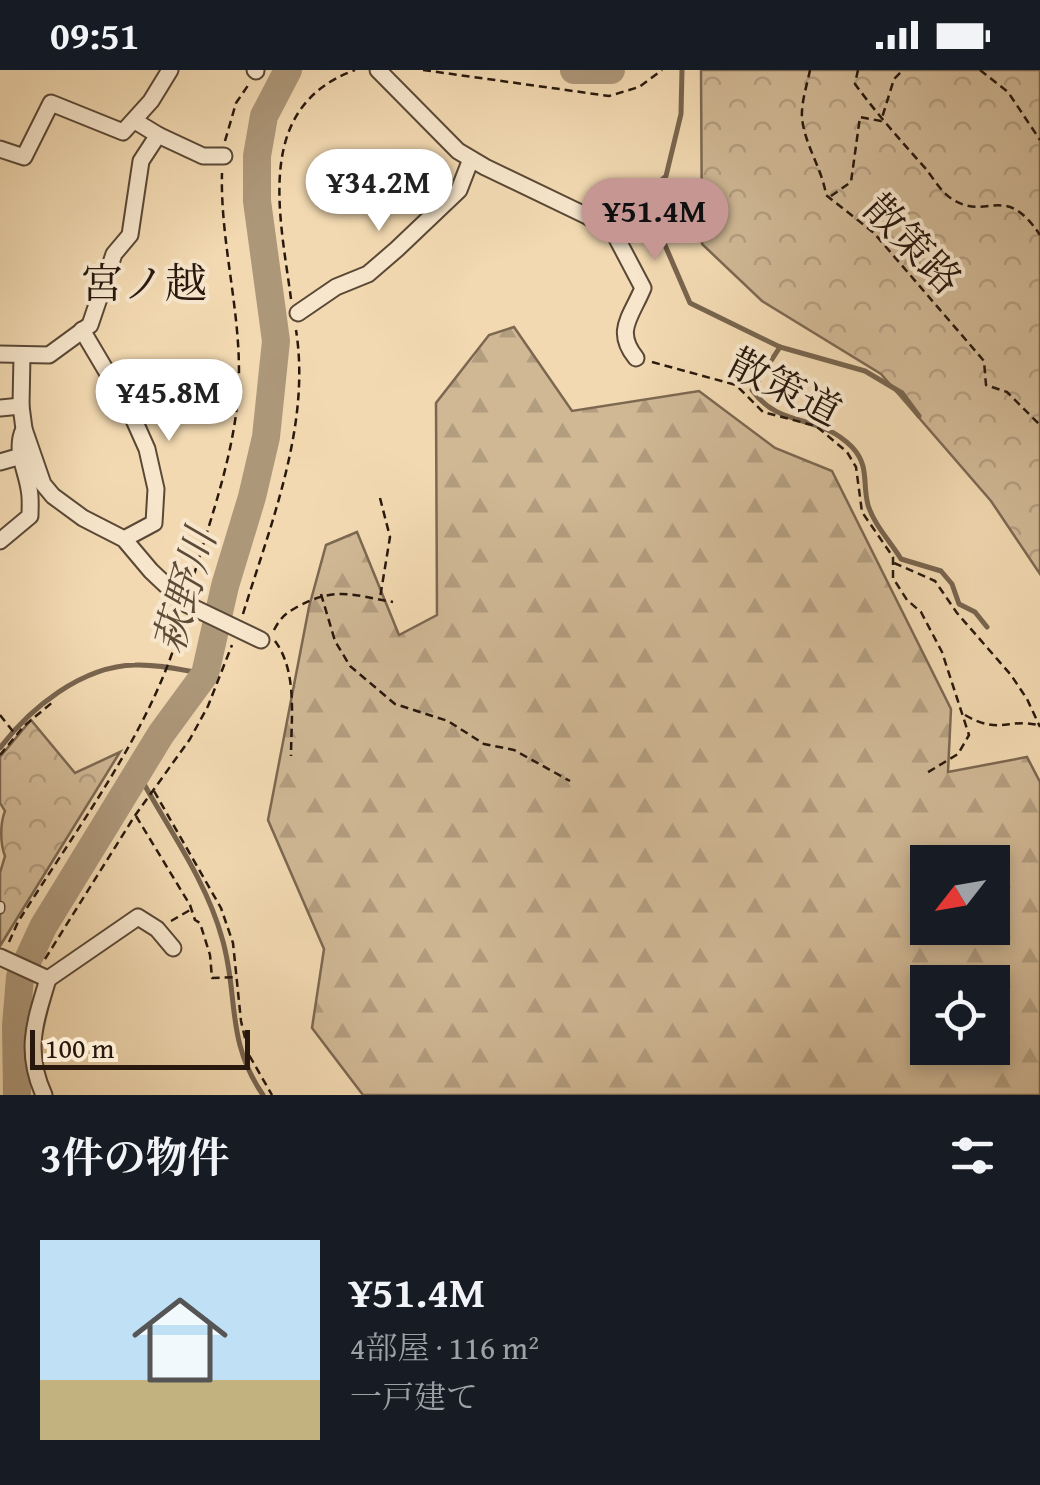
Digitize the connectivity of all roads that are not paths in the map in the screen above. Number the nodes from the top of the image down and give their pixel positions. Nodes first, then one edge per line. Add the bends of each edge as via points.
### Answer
1 (170, 70) edge
2 (378, 70) edge
3 (135, 121) junction
4 (158, 136) junction
5 (0, 149) edge
6 (224, 156) road end
7 (471, 159) junction
8 (298, 313) road end
9 (82, 330) junction
10 (0, 354) edge
11 (22, 355) junction
12 (636, 358) road end
13 (21, 406) junction
14 (0, 408) edge
15 (24, 430) junction
16 (21, 456) junction
17 (0, 462) edge
18 (124, 539) junction
19 (0, 542) edge
20 (266, 638) road end
21 (173, 948) dead end
22 (2, 958) edge
23 (43, 976) junction
24 (44, 1095) edge

1 - 3 street
2 - 7 street
3 - 4 street
3 - 5 street via 124,132 50,103 24,157
4 - 6 street via 203,156
4 - 9 street via 142,160 130,235 114,254 90,325
7 - 8 street via 459,190 398,248 368,274
7 - 12 street via 614,233 643,288 623,336
9 - 11 street via 49,355
9 - 18 street via 130,411 153,467 154,523
10 - 11 street
11 - 13 street
13 - 14 street
13 - 15 street
15 - 16 street
15 - 18 street via 53,496
16 - 17 street
16 - 19 street via 30,516
18 - 20 street via 189,606
21 - 23 street via 138,917
22 - 23 street
23 - 24 street via 33,1071

